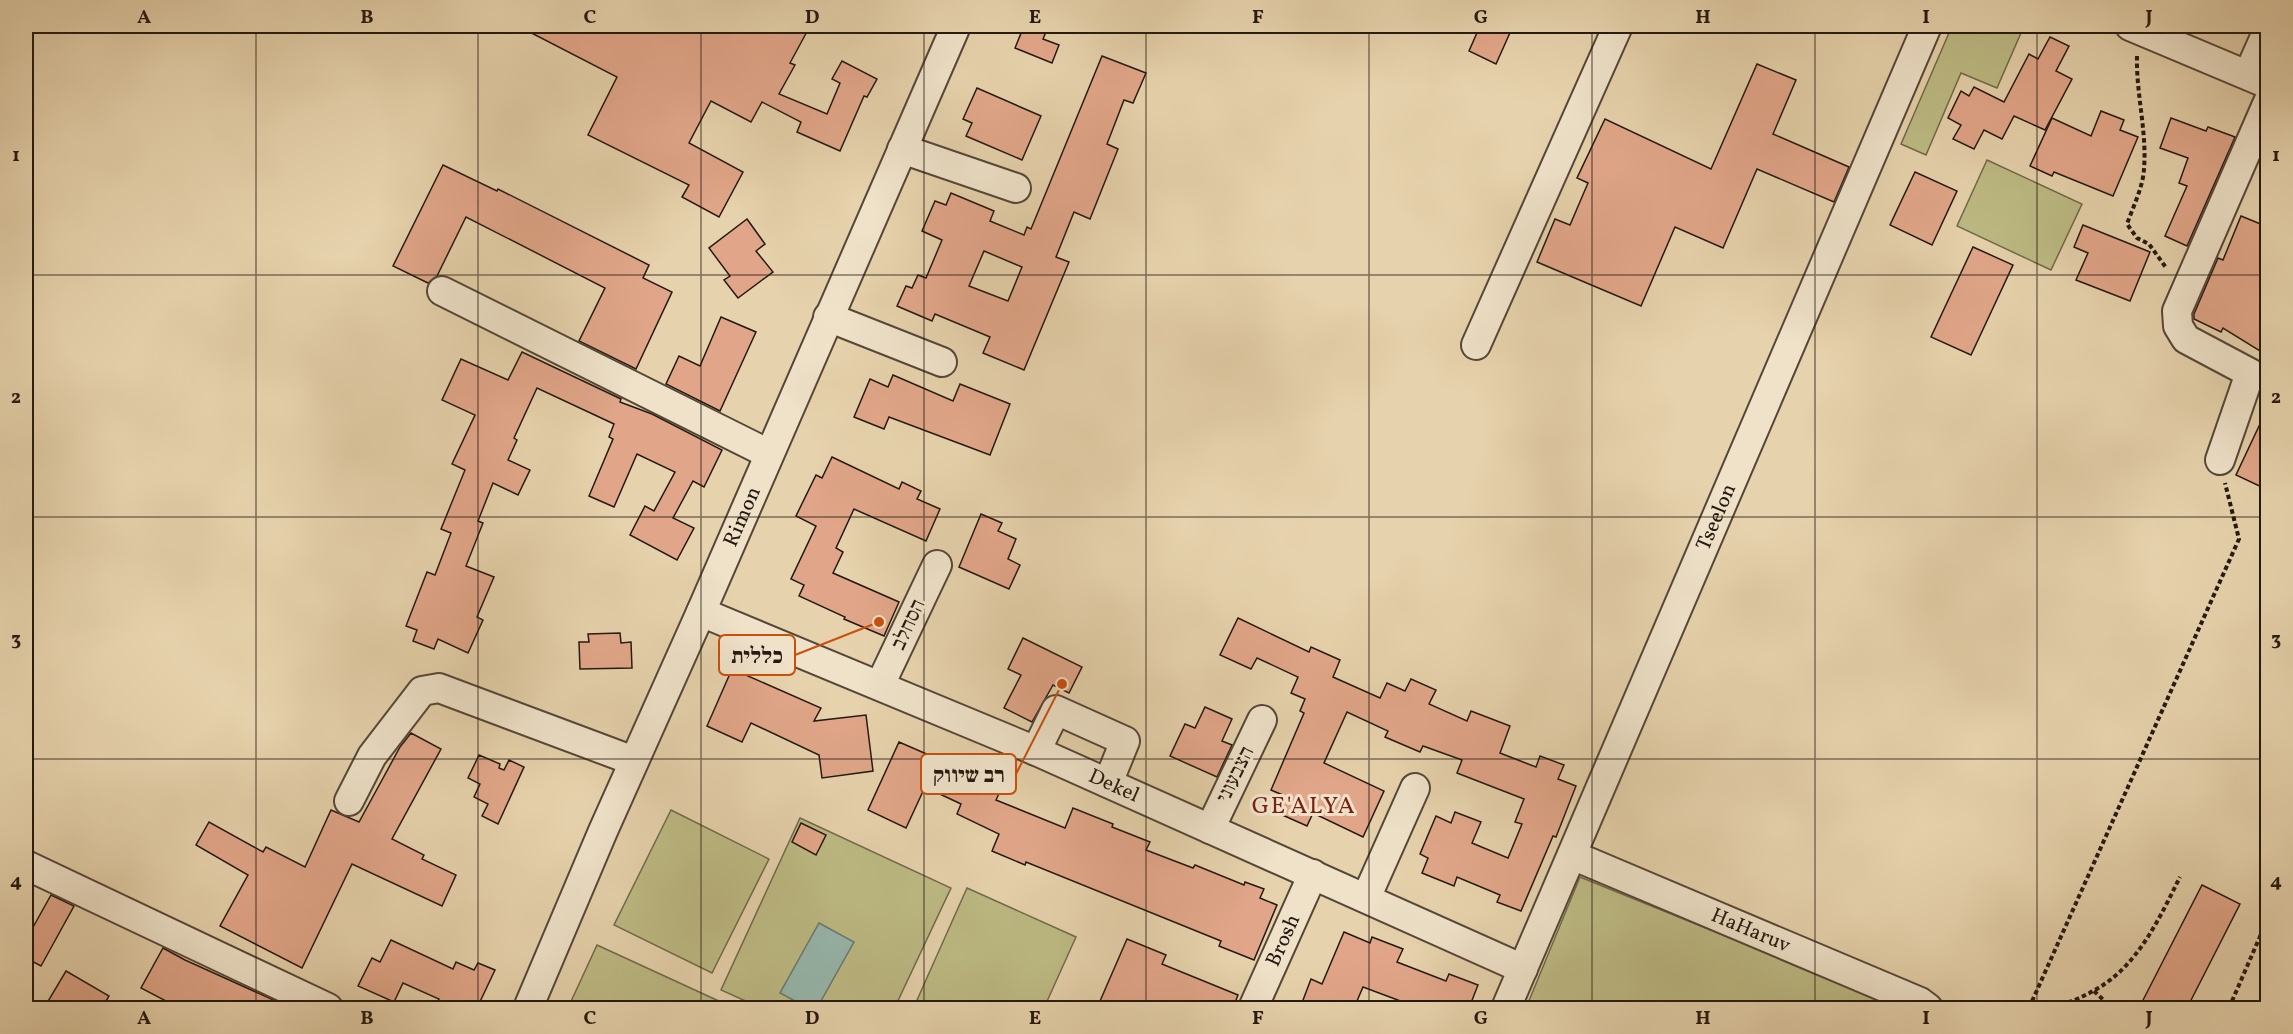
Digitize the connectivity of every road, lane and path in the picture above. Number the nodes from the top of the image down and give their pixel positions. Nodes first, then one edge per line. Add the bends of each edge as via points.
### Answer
1 (956, 26) edge
2 (1618, 26) edge
3 (1927, 26) edge
4 (2134, 27) edge
5 (2268, 30) edge
6 (2258, 79) edge
7 (2268, 102) edge
8 (902, 149) junction
9 (1016, 188) dead end
10 (442, 291) dead end
11 (2186, 291) junction
12 (828, 316) junction
13 (1476, 345) dead end
14 (942, 362) dead end
15 (769, 454) junction
16 (2220, 460) joint
17 (937, 565) dead end
18 (701, 612) junction
19 (880, 686) junction
20 (1262, 720) dead end
21 (1036, 751) junction
22 (634, 761) junction
23 (1108, 783) junction
24 (1415, 788) dead end
25 (349, 801) dead end
26 (1210, 829) junction
27 (1572, 855) junction
28 (26, 865) edge
29 (1313, 874) junction
30 (2181, 878) dead end
31 (1366, 898) junction
32 (2268, 918) edge
33 (1523, 969) junction
34 (2094, 991) junction
35 (328, 1008) edge
36 (528, 1008) edge
37 (1253, 1008) edge
38 (1506, 1008) edge
39 (1928, 1008) edge
40 (2030, 1008) edge
41 (2054, 1008) edge
42 (2112, 1008) edge
43 (2229, 1008) edge

1 - 8 street, Rimon
2 - 13 street
3 - 27 street, Tseelon
4 - 6 street
4 - 11 path via 2144,172 2127,224 2149,244
5 - 6 street
7 - 11 street
8 - 9 street
8 - 12 street, Rimon
10 - 15 street
11 - 16 street via 2177,311 2178,326 2186,339 2250,373
12 - 14 street
12 - 15 street, Rimon
15 - 18 street, Rimon
16 - 40 path via 2239,539
17 - 19 street, הסחלב
18 - 19 street, Dekel
18 - 22 street, Rimon
19 - 21 street, Dekel
20 - 26 street, הצבעוני
21 - 23 street, Dekel
21 - 23 street via 1056,710 1125,741
22 - 25 street via 439,688 422,691 372,756
22 - 36 street, Rimon
23 - 26 street, Dekel
24 - 31 street
26 - 29 street, Dekel
27 - 33 street, Tseelon
27 - 39 street, HaHaruv
28 - 35 street
29 - 31 street, Dekel
29 - 37 street, Brosh
30 - 34 path via 2149,938 2116,974
31 - 33 street, Dekel
32 - 43 path
33 - 38 street, Tseelon
34 - 41 path
34 - 42 path

